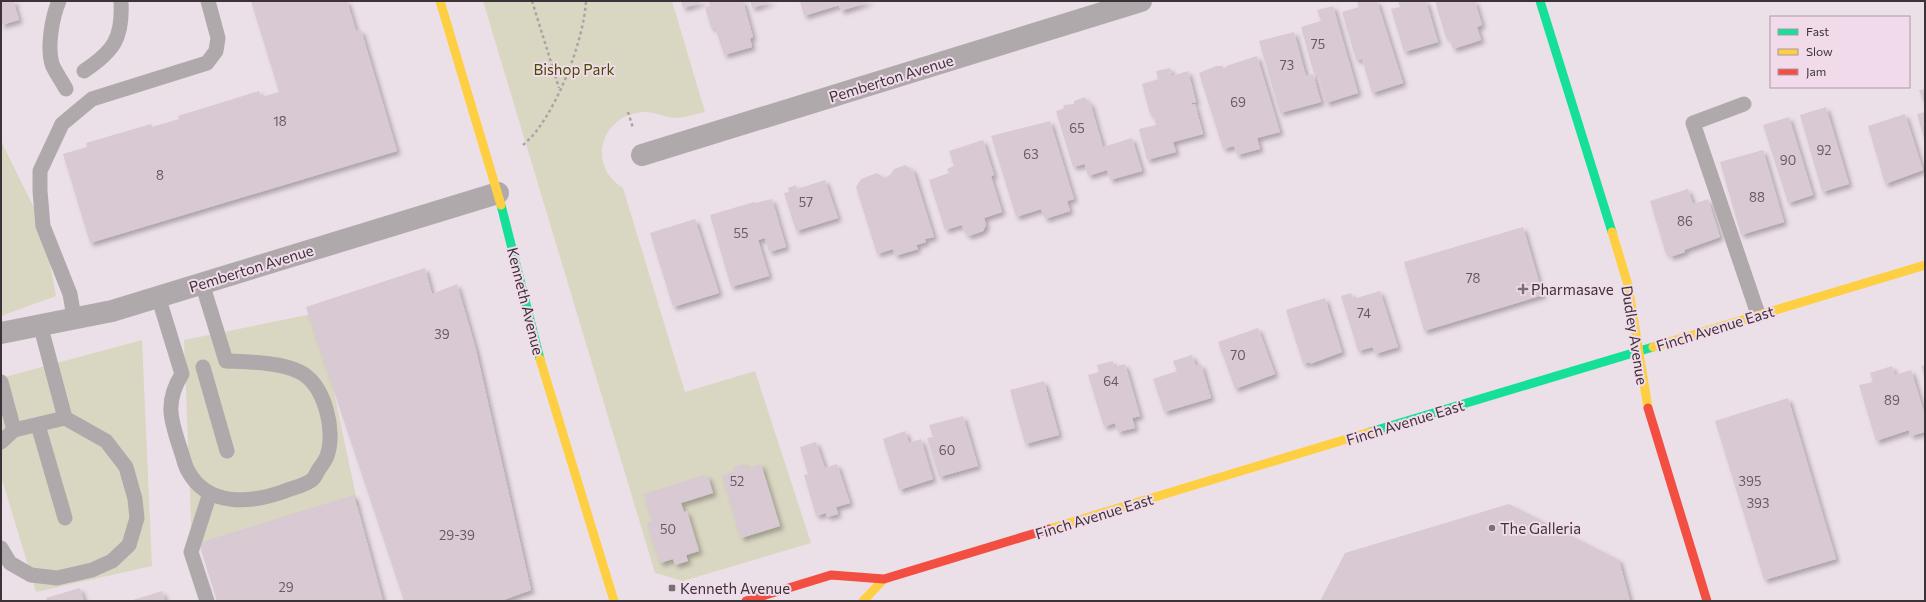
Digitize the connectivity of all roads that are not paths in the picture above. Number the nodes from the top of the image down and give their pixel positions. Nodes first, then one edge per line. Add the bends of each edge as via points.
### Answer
1 (59, 1) edge
2 (121, 1) edge
3 (208, 1) edge
4 (440, 1) edge
5 (1141, 1) edge
6 (1540, 1) edge
7 (84, 71) dead end
8 (66, 89) dead end
9 (1744, 104) dead end
10 (642, 155) dead end
11 (498, 193) junction
12 (1925, 265) edge
13 (202, 283) junction
14 (158, 296) junction
15 (1758, 314) junction
16 (74, 317) junction
17 (40, 324) junction
18 (1, 332) edge
19 (1637, 351) junction
20 (226, 361) junction
21 (204, 368) junction
22 (182, 374) junction
23 (1, 382) edge
24 (65, 418) junction
25 (38, 425) junction
26 (14, 430) junction
27 (1, 442) edge
28 (227, 451) dead end
29 (210, 493) junction
30 (65, 518) dead end
31 (1, 548) edge
32 (884, 579) junction
33 (207, 601) edge
34 (614, 601) edge
35 (746, 601) edge
36 (863, 601) edge
37 (1707, 601) edge

1 - 8 lane via 50,37 52,64
2 - 7 lane via 120,34 104,58
3 - 16 lane via 218,38 216,51 207,63 92,99 62,124 40,171 43,226 70,294
4 - 11 main road, Kenneth Avenue
5 - 10 street, Pemberton Avenue
6 - 19 main road, Dudley Avenue via 1628,285
9 - 15 lane via 1693,123
11 - 13 street, Pemberton Avenue
11 - 34 main road, Kenneth Avenue via 543,368
12 - 15 main road, Finch Avenue East
13 - 14 street, Pemberton Avenue
13 - 20 lane
14 - 16 street, Pemberton Avenue via 112,310
14 - 22 lane
15 - 19 main road, Finch Avenue East
16 - 17 street, Pemberton Avenue
17 - 18 street, Pemberton Avenue
17 - 24 lane
19 - 32 main road, Finch Avenue East
19 - 37 main road, Dudley Avenue via 1649,414
20 - 21 lane
20 - 29 lane via 280,366 300,372 314,383 323,399 330,431 327,456 312,480 270,496 237,501
21 - 22 lane
21 - 28 lane
22 - 29 lane via 174,387 171,422 187,471 198,485
23 - 26 lane
24 - 25 lane
24 - 31 lane via 106,441 126,467 135,499 137,518 129,545 112,561 92,570 57,578 31,575 10,563
25 - 26 lane
25 - 30 lane
26 - 27 lane
29 - 33 lane via 191,552
32 - 35 main road, Finch Avenue East via 831,575
32 - 36 main road, Finch Avenue East

